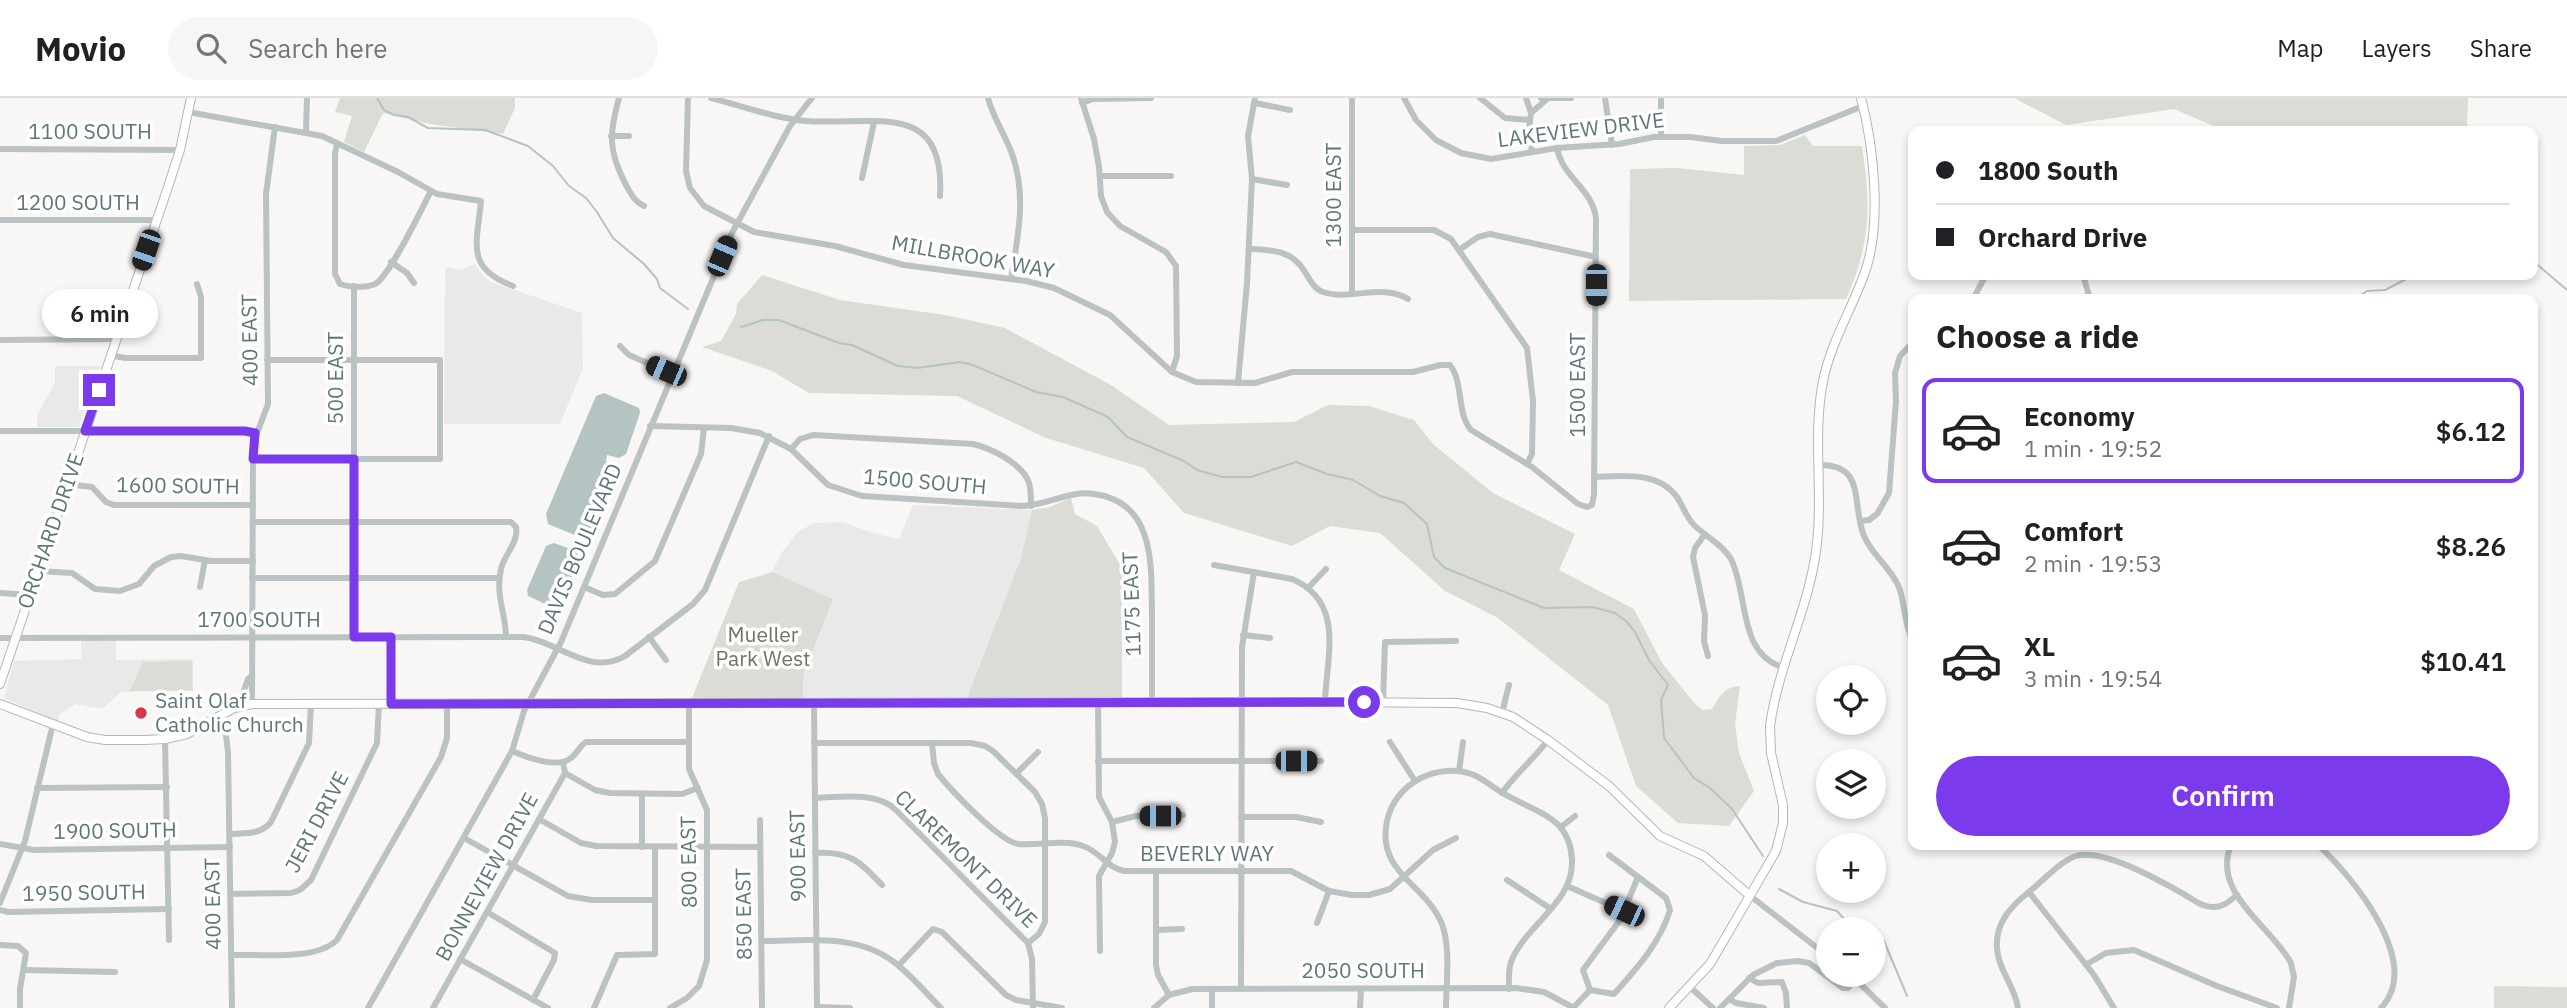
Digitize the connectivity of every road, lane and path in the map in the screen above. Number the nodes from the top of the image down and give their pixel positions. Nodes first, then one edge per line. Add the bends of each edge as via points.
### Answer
1 (191, 98) edge
2 (307, 98) edge
3 (619, 98) edge
4 (688, 98) edge
5 (711, 98) edge
6 (812, 98) edge
7 (989, 98) edge
8 (1151, 98) edge
9 (1352, 98) edge
10 (1404, 98) edge
11 (1480, 98) edge
12 (1527, 98) edge
13 (1571, 98) edge
14 (1605, 98) edge
15 (1661, 98) edge
16 (1544, 99) edge
17 (1082, 100) edge
18 (1255, 100) edge
19 (1862, 102) edge
20 (1290, 110) dead end
21 (188, 112) junction
22 (1530, 117) junction
23 (794, 119) junction
24 (874, 122) junction
25 (275, 127) junction
26 (306, 132) junction
27 (611, 136) junction
28 (629, 136) dead end
29 (1661, 137) junction
30 (337, 143) junction
31 (1612, 145) junction
32 (1558, 148) junction
33 (0, 149) edge
34 (180, 150) junction
35 (1532, 152) junction
36 (1100, 176) junction
37 (1171, 176) dead end
38 (862, 178) dead end
39 (1252, 179) junction
40 (1287, 185) dead end
41 (431, 191) junction
42 (940, 196) dead end
43 (644, 205) dead end
44 (0, 220) edge
45 (157, 220) junction
46 (736, 224) junction
47 (1352, 230) junction
48 (1249, 249) junction
49 (1459, 250) junction
50 (1596, 257) junction
51 (391, 262) junction
52 (1011, 279) junction
53 (197, 284) dead end
54 (414, 284) dead end
55 (354, 286) junction
56 (513, 286) dead end
57 (1352, 293) junction
58 (1408, 299) dead end
59 (116, 339) junction
60 (0, 340) edge
61 (620, 346) dead end
62 (1908, 347) edge
63 (110, 355) junction
64 (267, 360) junction
65 (354, 360) junction
66 (1172, 372) junction
67 (672, 374) junction
68 (1238, 383) junction
69 (650, 426) junction
70 (704, 428) junction
71 (0, 431) edge
72 (85, 431) junction
73 (255, 433) junction
74 (769, 436) junction
75 (791, 449) junction
76 (253, 459) junction
77 (354, 459) junction
78 (1527, 464) junction
79 (1819, 465) junction
80 (1594, 477) junction
81 (67, 484) junction
82 (253, 505) junction
83 (1031, 506) junction
84 (1590, 507) joint
85 (1128, 510) joint
86 (1860, 521) junction
87 (253, 522) junction
88 (354, 522) junction
89 (1705, 534) junction
90 (205, 560) junction
91 (253, 561) junction
92 (1214, 565) dead end
93 (1326, 569) dead end
94 (38, 571) junction
95 (1254, 572) junction
96 (253, 578) junction
97 (354, 578) junction
98 (499, 578) junction
99 (200, 587) dead end
100 (583, 587) junction
101 (1308, 588) junction
102 (0, 593) edge
103 (30, 595) junction
104 (1908, 630) edge
105 (1243, 635) junction
106 (253, 637) junction
107 (354, 637) junction
108 (391, 637) junction
109 (506, 637) junction
110 (0, 638) edge
111 (15, 638) junction
112 (649, 638) junction
113 (1270, 638) dead end
114 (1455, 641) dead end
115 (557, 649) junction
116 (1708, 656) dead end
117 (666, 660) dead end
118 (1785, 668) junction
119 (252, 676) junction
120 (0, 684) edge
121 (1509, 685) dead end
122 (1098, 702) junction
123 (1152, 702) junction
124 (1241, 702) junction
125 (1325, 702) junction
126 (1383, 702) junction
127 (527, 703) junction
128 (689, 703) junction
129 (814, 703) junction
130 (0, 704) edge
131 (252, 704) junction
132 (311, 704) junction
133 (379, 704) junction
134 (391, 704) junction
135 (447, 704) junction
136 (239, 705) junction
137 (1502, 713) junction
138 (216, 719) junction
139 (52, 724) junction
140 (165, 739) junction
141 (1548, 740) junction
142 (689, 742) junction
143 (1390, 742) dead end
144 (1463, 742) dead end
145 (814, 743) junction
146 (932, 743) junction
147 (512, 751) junction
148 (1038, 752) dead end
149 (1241, 760) junction
150 (1098, 761) junction
151 (1321, 761) dead end
152 (563, 762) junction
153 (1459, 771) junction
154 (565, 773) junction
155 (1016, 774) junction
156 (1415, 782) junction
157 (167, 787) junction
158 (37, 788) junction
159 (698, 788) junction
160 (1502, 793) junction
161 (642, 794) junction
162 (815, 798) junction
163 (1183, 816) dead end
164 (1575, 816) dead end
165 (1241, 817) junction
166 (539, 819) junction
167 (760, 820) dead end
168 (1112, 822) junction
169 (1321, 822) dead end
170 (1561, 827) junction
171 (230, 834) junction
172 (464, 838) junction
173 (1456, 838) dead end
174 (0, 844) edge
175 (1045, 844) junction
176 (230, 847) junction
177 (642, 847) junction
178 (655, 847) junction
179 (707, 847) junction
180 (761, 847) junction
181 (168, 848) junction
182 (23, 849) junction
183 (2230, 850) edge
184 (2323, 850) edge
185 (815, 853) junction
186 (1609, 855) dead end
187 (1106, 863) junction
188 (513, 866) junction
189 (1156, 872) junction
190 (1241, 872) junction
191 (1404, 877) junction
192 (1638, 877) junction
193 (1507, 880) dead end
194 (882, 885) dead end
195 (1567, 886) junction
196 (1329, 891) junction
197 (2029, 892) junction
198 (231, 894) junction
199 (1749, 895) junction
200 (2237, 895) junction
201 (655, 900) junction
202 (0, 903) edge
203 (169, 909) junction
204 (1550, 909) junction
205 (0, 910) edge
206 (1624, 911) junction
207 (487, 912) junction
208 (1317, 923) dead end
209 (1182, 929) dead end
210 (1156, 930) junction
211 (170, 940) dead end
212 (762, 941) junction
213 (816, 941) junction
214 (1027, 943) junction
215 (0, 945) edge
216 (1816, 947) edge
217 (1100, 951) dead end
218 (232, 955) junction
219 (460, 959) junction
220 (2087, 964) junction
221 (899, 965) junction
222 (1816, 967) edge
223 (24, 970) junction
224 (116, 972) dead end
225 (1749, 978) junction
226 (1690, 987) junction
227 (1864, 987) edge
228 (1212, 989) junction
229 (1241, 989) junction
230 (1361, 989) junction
231 (1446, 989) junction
232 (1509, 989) junction
233 (1590, 990) junction
234 (1169, 995) junction
235 (1729, 999) junction
236 (533, 1000) junction
237 (1033, 1005) edge
238 (936, 1006) edge
239 (436, 1007) edge
240 (20, 1008) edge
241 (232, 1008) edge
242 (368, 1008) edge
243 (548, 1008) edge
244 (594, 1008) edge
245 (670, 1008) edge
246 (762, 1008) edge
247 (817, 1008) edge
248 (850, 1008) edge
249 (1062, 1008) edge
250 (1154, 1008) edge
251 (1212, 1008) edge
252 (1360, 1008) edge
253 (1446, 1008) edge
254 (1573, 1008) edge
255 (1669, 1008) edge
256 (1713, 1008) edge
257 (1720, 1008) edge
258 (1764, 1008) edge
259 (1787, 1008) edge
260 (1885, 1008) edge
261 (2018, 1008) edge
262 (2114, 1008) edge
263 (2277, 1008) edge
264 (2289, 1008) edge
265 (2381, 1008) edge

1 - 21 main road, ORCHARD DRIVE
2 - 26 street
3 - 27 street
4 - 46 street, MILLBROOK WAY via 686,171 690,188 700,203
5 - 23 street
6 - 23 street, DAVIS BOULEVARD
7 - 52 street via 1020,185 1021,216
8 - 17 street
9 - 47 street, 1300 EAST
10 - 35 street, LAKEVIEW DRIVE via 1424,130 1456,151 1491,159
11 - 22 street via 1505,118
12 - 22 street
13 - 16 street
14 - 31 street
15 - 29 street
16 - 22 street
17 - 36 street
18 - 20 street
18 - 39 street via 1248,136
19 - 29 street, LAKEVIEW DRIVE via 1776,141
19 - 79 main road via 1874,236 1825,372 1819,407
21 - 25 street
21 - 34 main road, ORCHARD DRIVE
22 - 35 street
23 - 24 street
23 - 46 street, DAVIS BOULEVARD
24 - 38 street
24 - 42 street via 905,123 928,138 940,163
25 - 26 street
25 - 64 street, 400 EAST via 266,194
26 - 30 street
27 - 28 street
27 - 43 street via 618,169 636,201
29 - 31 street, LAKEVIEW DRIVE
30 - 41 street
30 - 55 street via 335,274 340,284
31 - 32 street, LAKEVIEW DRIVE
32 - 35 street, LAKEVIEW DRIVE
32 - 50 street, 1500 EAST via 1564,169 1585,190 1593,206
33 - 34 street, 1100 SOUTH
34 - 45 main road, ORCHARD DRIVE
36 - 37 street
36 - 66 street via 1109,216 1167,252 1176,266 1177,356
39 - 40 street
39 - 48 street
41 - 51 street
41 - 56 street via 481,201 479,263 488,274
44 - 45 street, 1200 SOUTH
45 - 59 main road, ORCHARD DRIVE
46 - 52 street, MILLBROOK WAY via 759,234 835,246 904,265
46 - 67 street, DAVIS BOULEVARD
47 - 49 street via 1434,230 1448,236
47 - 57 street, 1300 EAST
48 - 57 street via 1289,255 1320,291
48 - 68 street
49 - 50 street via 1478,237 1494,234
49 - 78 street via 1527,348 1533,401 1532,454
50 - 80 street, 1500 EAST
51 - 54 street
51 - 55 street via 376,284
52 - 66 street, MILLBROOK WAY via 1054,288 1105,313
53 - 63 street via 201,292 201,358
55 - 65 street, 500 EAST
57 - 58 street via 1389,293
59 - 60 street
59 - 63 main road, ORCHARD DRIVE
61 - 67 street via 629,355
62 - 86 street via 1895,373 1889,493 1877,514
63 - 72 main road, ORCHARD DRIVE
64 - 65 street
64 - 73 street, 400 EAST via 268,404
65 - 77 street, 500 EAST
65 - 77 street via 440,360 440,459
66 - 68 street, MILLBROOK WAY via 1196,382
67 - 69 street, DAVIS BOULEVARD
68 - 78 street, MILLBROOK WAY via 1262,382 1292,372 1413,372 1450,365 1469,428
69 - 70 street, 1500 SOUTH
69 - 100 street, DAVIS BOULEVARD
70 - 74 street, 1500 SOUTH via 741,429
70 - 100 street via 701,454 655,561 615,594
71 - 72 street
72 - 73 street
72 - 81 main road, ORCHARD DRIVE
73 - 76 street, 400 EAST
74 - 75 street, 1500 SOUTH
74 - 112 street, 1700 SOUTH via 705,590
75 - 83 street, 1500 SOUTH via 828,485 862,496
75 - 83 street via 800,439 813,435 973,444 1022,471 1030,485
76 - 77 street
76 - 82 street, 400 EAST
77 - 88 street, 500 EAST
78 - 84 street, MILLBROOK WAY via 1578,504
79 - 86 street via 1835,466 1850,477
79 - 118 main road via 1816,554
80 - 84 street, 1500 EAST
80 - 89 street via 1657,481 1672,491 1690,521
81 - 82 street, 1600 SOUTH via 92,487 106,502 116,505
81 - 94 main road, ORCHARD DRIVE
82 - 87 street, 400 EAST
83 - 85 street, 1500 SOUTH via 1090,493 1111,498
85 - 123 street, 1175 EAST via 1143,531 1151,558
86 - 104 street via 1868,544 1899,587
87 - 88 street, 1600 SOUTH
87 - 91 street, 400 EAST
88 - 97 street, 500 EAST
88 - 98 street, 1600 SOUTH via 506,521 517,532
89 - 116 street via 1693,557
89 - 118 street via 1733,563 1756,649 1768,662
90 - 91 street
90 - 94 street via 166,558 139,584 120,591 95,589 72,573
90 - 99 street
91 - 96 street, 400 EAST
92 - 95 street
93 - 101 street
94 - 103 main road, ORCHARD DRIVE
95 - 101 street via 1292,579
95 - 105 street
96 - 97 street
96 - 106 street, 400 EAST
97 - 98 street
97 - 107 street, 500 EAST
98 - 109 street
100 - 115 street, DAVIS BOULEVARD
101 - 125 street via 1322,607 1330,632
102 - 103 street
103 - 111 main road, ORCHARD DRIVE
105 - 113 street
105 - 124 street
106 - 107 street, 1700 SOUTH
106 - 111 street, 1700 SOUTH
106 - 119 street, 400 EAST
107 - 108 street, 1700 SOUTH
108 - 109 street, 1700 SOUTH
108 - 134 street
109 - 115 street, 1700 SOUTH via 529,638
110 - 111 street, 1700 SOUTH
111 - 120 main road, ORCHARD DRIVE
112 - 115 street, 1700 SOUTH via 621,659 607,663 588,662
112 - 117 street
114 - 126 street via 1385,642
115 - 127 street, DAVIS BOULEVARD
118 - 199 main road via 1769,740 1783,805 1782,833 1772,860
119 - 131 street, 400 EAST
119 - 136 street, 400 EAST
121 - 137 street
122 - 123 main road
122 - 129 main road
122 - 150 street
123 - 124 main road
124 - 125 main road
124 - 149 street
125 - 126 main road
126 - 137 main road via 1467,704
127 - 128 main road
127 - 135 main road
127 - 147 street, DAVIS BOULEVARD
128 - 129 main road
128 - 142 street, 800 EAST
129 - 145 street, 900 EAST
130 - 139 main road
131 - 132 main road
131 - 136 main road
132 - 133 main road
132 - 171 street via 309,743 271,822 256,833
133 - 134 main road
133 - 198 street, JERI DRIVE via 377,743 309,882 291,893
134 - 135 main road
135 - 218 street via 447,738 441,757 337,940 311,953
136 - 138 main road
137 - 141 main road
138 - 140 main road
138 - 171 street, 400 EAST via 228,746
139 - 140 main road via 99,739
139 - 158 street
140 - 157 street
141 - 160 street
141 - 199 main road via 1609,786 1660,836 1704,856
142 - 152 street via 586,742
142 - 159 street, 800 EAST via 689,769
143 - 156 street
144 - 153 street
145 - 146 street
145 - 162 street, 900 EAST
146 - 155 street via 985,746
146 - 175 street, BEVERLY WAY via 938,774 998,834 1016,844
147 - 152 street via 535,761
147 - 172 street, DAVIS BOULEVARD
148 - 155 street
149 - 150 street
149 - 151 street
149 - 165 street
150 - 168 street via 1099,797
152 - 154 street
153 - 156 street via 1436,772
153 - 160 street
154 - 161 street via 603,792
154 - 166 street, BONNEVIEW DRIVE
155 - 175 street via 1042,804
156 - 191 street via 1394,802 1386,825 1389,856
157 - 158 street
157 - 181 street
158 - 182 street
159 - 161 street via 685,794
159 - 179 street, 800 EAST via 706,806
160 - 170 street via 1547,814
161 - 177 street
162 - 185 street, 900 EAST
162 - 214 street, CLAREMONT DRIVE via 873,798 888,803
163 - 168 street via 1136,816
164 - 170 street
165 - 169 street
165 - 190 street
166 - 177 street via 588,845
166 - 188 street, BONNEVIEW DRIVE
167 - 180 street, 850 EAST
168 - 187 street via 1114,847
170 - 195 street via 1572,856
171 - 176 street, 400 EAST
172 - 188 street
172 - 242 street, DAVIS BOULEVARD
173 - 191 street, BEVERLY WAY via 1433,850
174 - 182 street, 1900 SOUTH
175 - 187 street, BEVERLY WAY via 1085,847
175 - 214 street via 1045,922
176 - 181 street, 1900 SOUTH
176 - 198 street, 400 EAST
177 - 178 street
178 - 179 street
178 - 201 street
179 - 180 street
179 - 245 street, 800 EAST via 707,965 695,991
180 - 212 street, 850 EAST
181 - 182 street, 1900 SOUTH
181 - 203 street
182 - 202 street
183 - 200 street via 2226,869
184 - 265 street via 2359,891 2384,935 2396,974 2393,990
185 - 194 street via 851,857
185 - 213 street, 900 EAST
186 - 192 street
187 - 189 street, BEVERLY WAY via 1124,871
187 - 217 street via 1099,881
188 - 201 street via 576,898
188 - 207 street, BONNEVIEW DRIVE
189 - 190 street, BEVERLY WAY
189 - 210 street
190 - 196 street, BEVERLY WAY via 1291,871
190 - 229 street
191 - 196 street, BEVERLY WAY via 1376,894
191 - 231 street via 1443,926
192 - 206 street
192 - 233 street via 1666,898 1669,913 1656,942 1614,994
193 - 204 street
195 - 204 street
195 - 206 street
196 - 208 street
197 - 200 street via 2072,858 2092,854 2207,906 2219,906
197 - 220 street
197 - 261 street via 2007,912 1997,939 1998,959
198 - 218 street, 400 EAST
199 - 216 street
199 - 226 main road via 1715,956
200 - 264 street via 2291,963 2294,977
201 - 244 street via 655,954 617,956
203 - 205 street, 1950 SOUTH
203 - 211 street
204 - 232 street via 1512,960
206 - 233 street via 1583,970
207 - 219 street, BONNEVIEW DRIVE
207 - 236 street via 555,953
209 - 210 street
210 - 234 street via 1157,970
212 - 213 street
212 - 246 street, 850 EAST
213 - 221 street via 862,945
213 - 247 street, 900 EAST
214 - 237 street, CLAREMONT DRIVE
215 - 223 street via 23,948 27,956
218 - 241 street, 400 EAST
219 - 236 street
219 - 239 street, BONNEVIEW DRIVE
220 - 262 street
220 - 263 street via 2106,953 2134,950
221 - 237 street via 936,929 1001,992
221 - 238 street
222 - 225 street via 1802,961 1771,965
223 - 224 street
223 - 240 street
225 - 235 street
225 - 259 street via 1760,983 1782,982
226 - 255 main road
226 - 256 street
227 - 260 street
228 - 229 street, 2050 SOUTH
228 - 234 street, 2050 SOUTH
228 - 251 street
229 - 230 street, 2050 SOUTH
230 - 231 street, 2050 SOUTH
230 - 252 street
231 - 232 street, 2050 SOUTH
231 - 253 street
232 - 254 street, 2050 SOUTH via 1544,992
233 - 254 street
234 - 250 street
235 - 257 street
235 - 258 street
236 - 243 street
237 - 249 street
247 - 248 street

